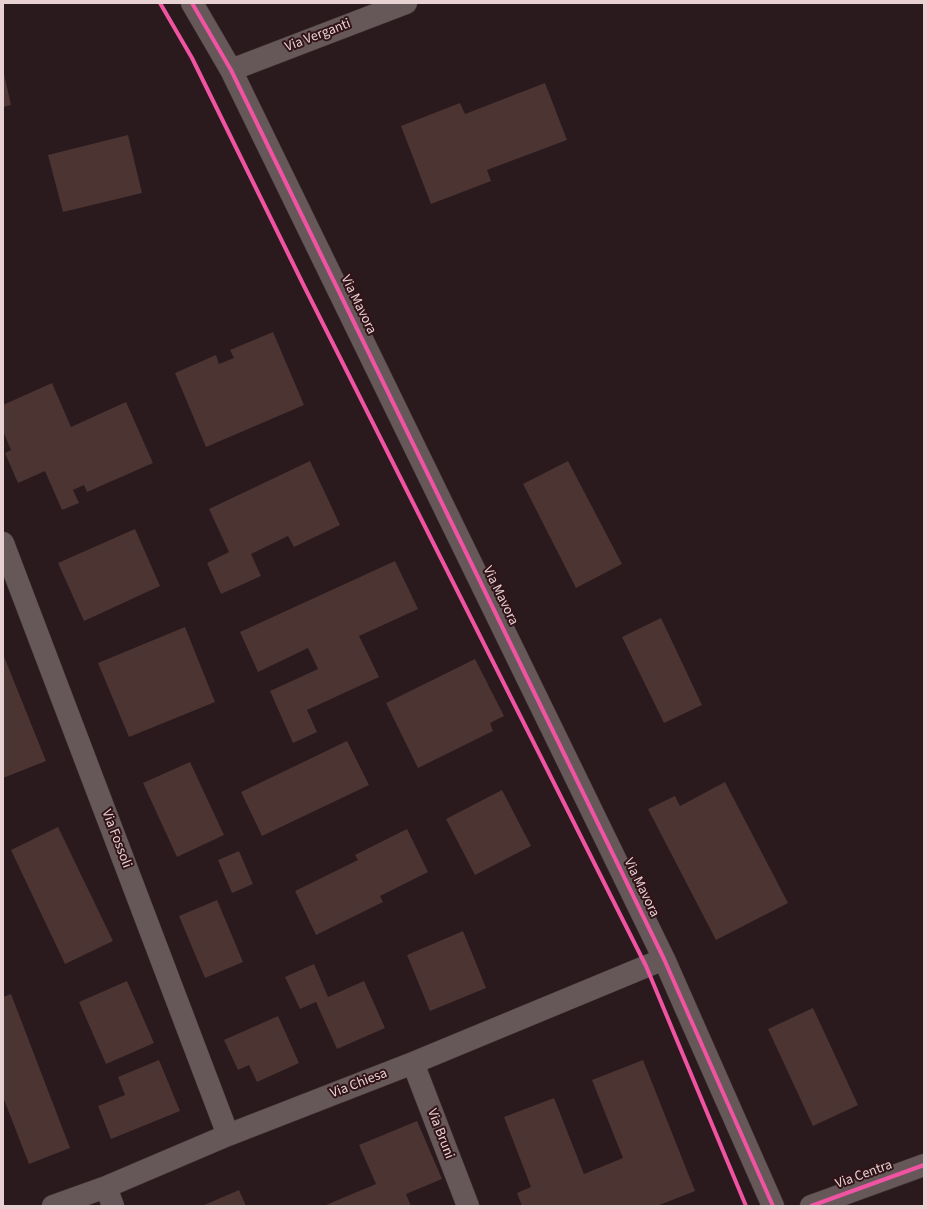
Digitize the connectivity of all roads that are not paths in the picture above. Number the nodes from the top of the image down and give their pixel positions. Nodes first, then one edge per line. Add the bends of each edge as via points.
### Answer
1 (192, 3) edge
2 (406, 3) edge
3 (231, 70) junction
4 (3, 543) edge
5 (664, 959) junction
6 (413, 1063) junction
7 (228, 1135) junction
8 (924, 1165) edge
9 (109, 1196) edge
10 (53, 1206) edge
11 (468, 1206) edge
12 (773, 1206) edge
13 (811, 1206) edge

1 - 3 street, Via Mavora
2 - 3 street, Via Verganti
3 - 5 street, Via Mavora
4 - 7 street, Via Fossoli
5 - 6 street, Via Chiesa
5 - 12 street, Via Mavora
6 - 7 street, Via Chiesa
6 - 11 street, Via Bruni
7 - 9 street, Via Chiesa
8 - 13 street, Via Centra
9 - 10 street, Via Chiesa

